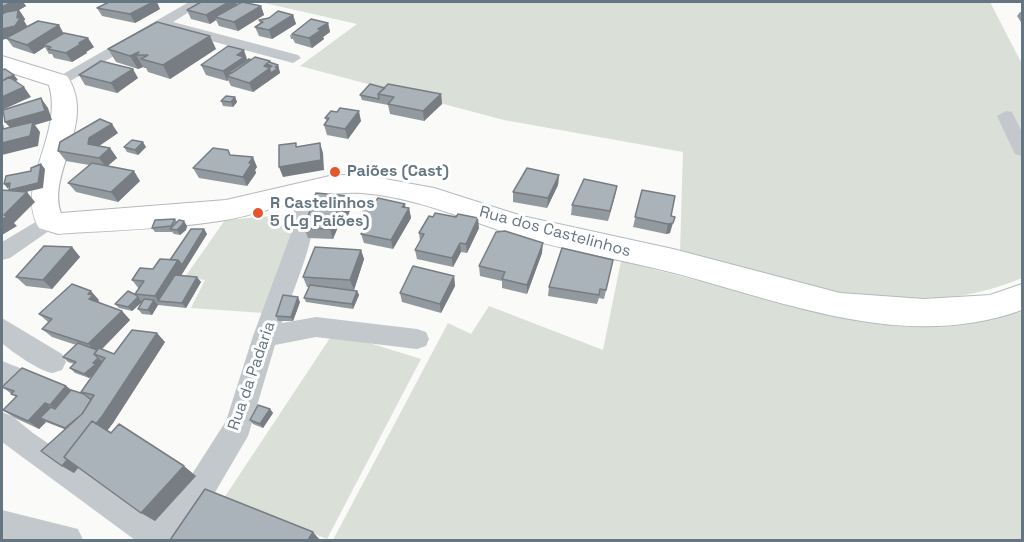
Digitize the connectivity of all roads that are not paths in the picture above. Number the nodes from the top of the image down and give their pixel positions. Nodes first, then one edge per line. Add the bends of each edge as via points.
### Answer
1 (198, 2) edge
2 (161, 23) junction
3 (292, 58) dead end
4 (2, 63) edge
5 (59, 81) junction
6 (1006, 116) dead end
7 (1023, 150) edge
8 (303, 192) junction
9 (49, 221) junction
10 (2, 252) edge
11 (1023, 297) edge
12 (2, 328) edge
13 (265, 336) junction
14 (417, 339) dead end
15 (53, 362) dead end
16 (12, 434) edge
17 (2, 526) edge
18 (54, 539) edge
19 (156, 539) edge

1 - 2 street
2 - 3 street
2 - 5 street
4 - 5 street
5 - 9 street via 66,99 60,147 45,196
6 - 7 street
8 - 9 street, Rua dos Castelinhos via 226,210 71,223
8 - 11 street, Rua dos Castelinhos via 334,184 390,187 520,226 673,261 840,306 924,314 990,308
8 - 13 street, Rua da Padaria via 305,223
9 - 10 street
12 - 15 street via 16,341
13 - 14 street via 316,327
13 - 19 street, Rua da Padaria via 238,427 189,507
16 - 19 street
17 - 18 street

